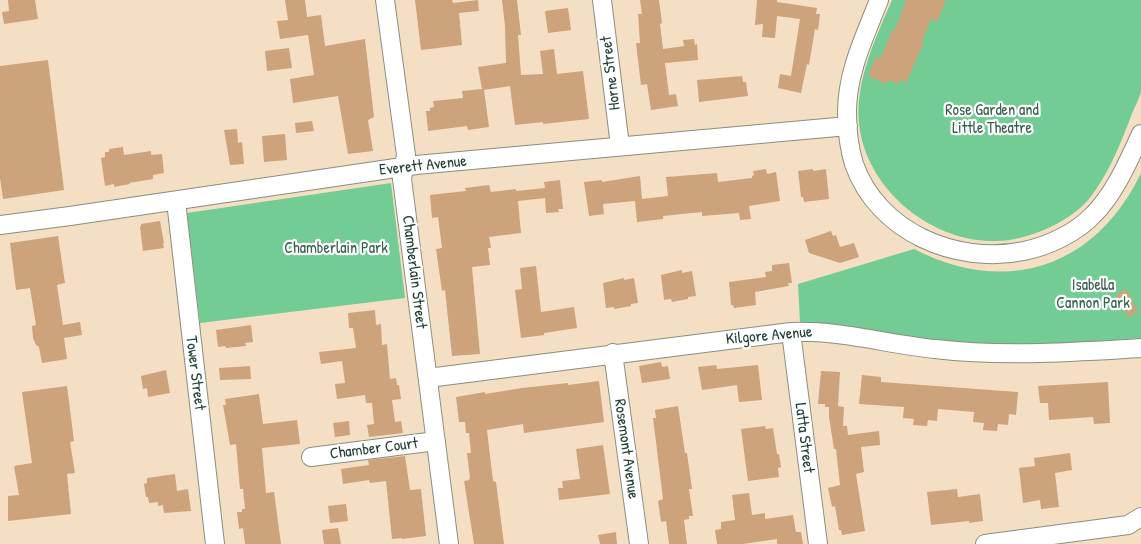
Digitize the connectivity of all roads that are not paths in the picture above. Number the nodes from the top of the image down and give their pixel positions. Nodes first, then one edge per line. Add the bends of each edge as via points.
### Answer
1 (385, 0) edge
2 (602, 0) edge
3 (879, 0) edge
4 (848, 126) junction
5 (1141, 134) edge
6 (620, 146) junction
7 (405, 166) junction
8 (176, 201) junction
9 (0, 225) edge
10 (791, 332) junction
11 (1141, 348) edge
12 (613, 354) junction
13 (428, 378) junction
14 (436, 441) junction
15 (311, 457) dead end
16 (1140, 518) edge
17 (215, 544) edge
18 (449, 544) edge
19 (639, 544) edge
20 (818, 544) edge
21 (985, 544) edge

1 - 7 street, Chamberlain Street
2 - 6 street, Horne Street
3 - 4 street via 852,72 848,90
4 - 5 street via 851,152 859,176 894,221 928,242 989,255 1036,248 1071,232 1093,216 1120,179
4 - 6 street, Everett Avenue
6 - 7 street, Everett Avenue
7 - 8 street, Everett Avenue
7 - 13 street, Chamberlain Street via 402,179
8 - 9 street, Everett Avenue
8 - 17 street, Tower Street
10 - 11 street, Kilgore Avenue via 814,331 968,352 1038,354
10 - 12 street, Kilgore Avenue
10 - 20 street, Latta Street
12 - 13 street, Kilgore Avenue
12 - 19 street, Rosemont Avenue
13 - 14 street, Chamberlain Street
14 - 15 street, Chamber Court
14 - 18 street, Chamberlain Street
16 - 21 street via 1128,525

